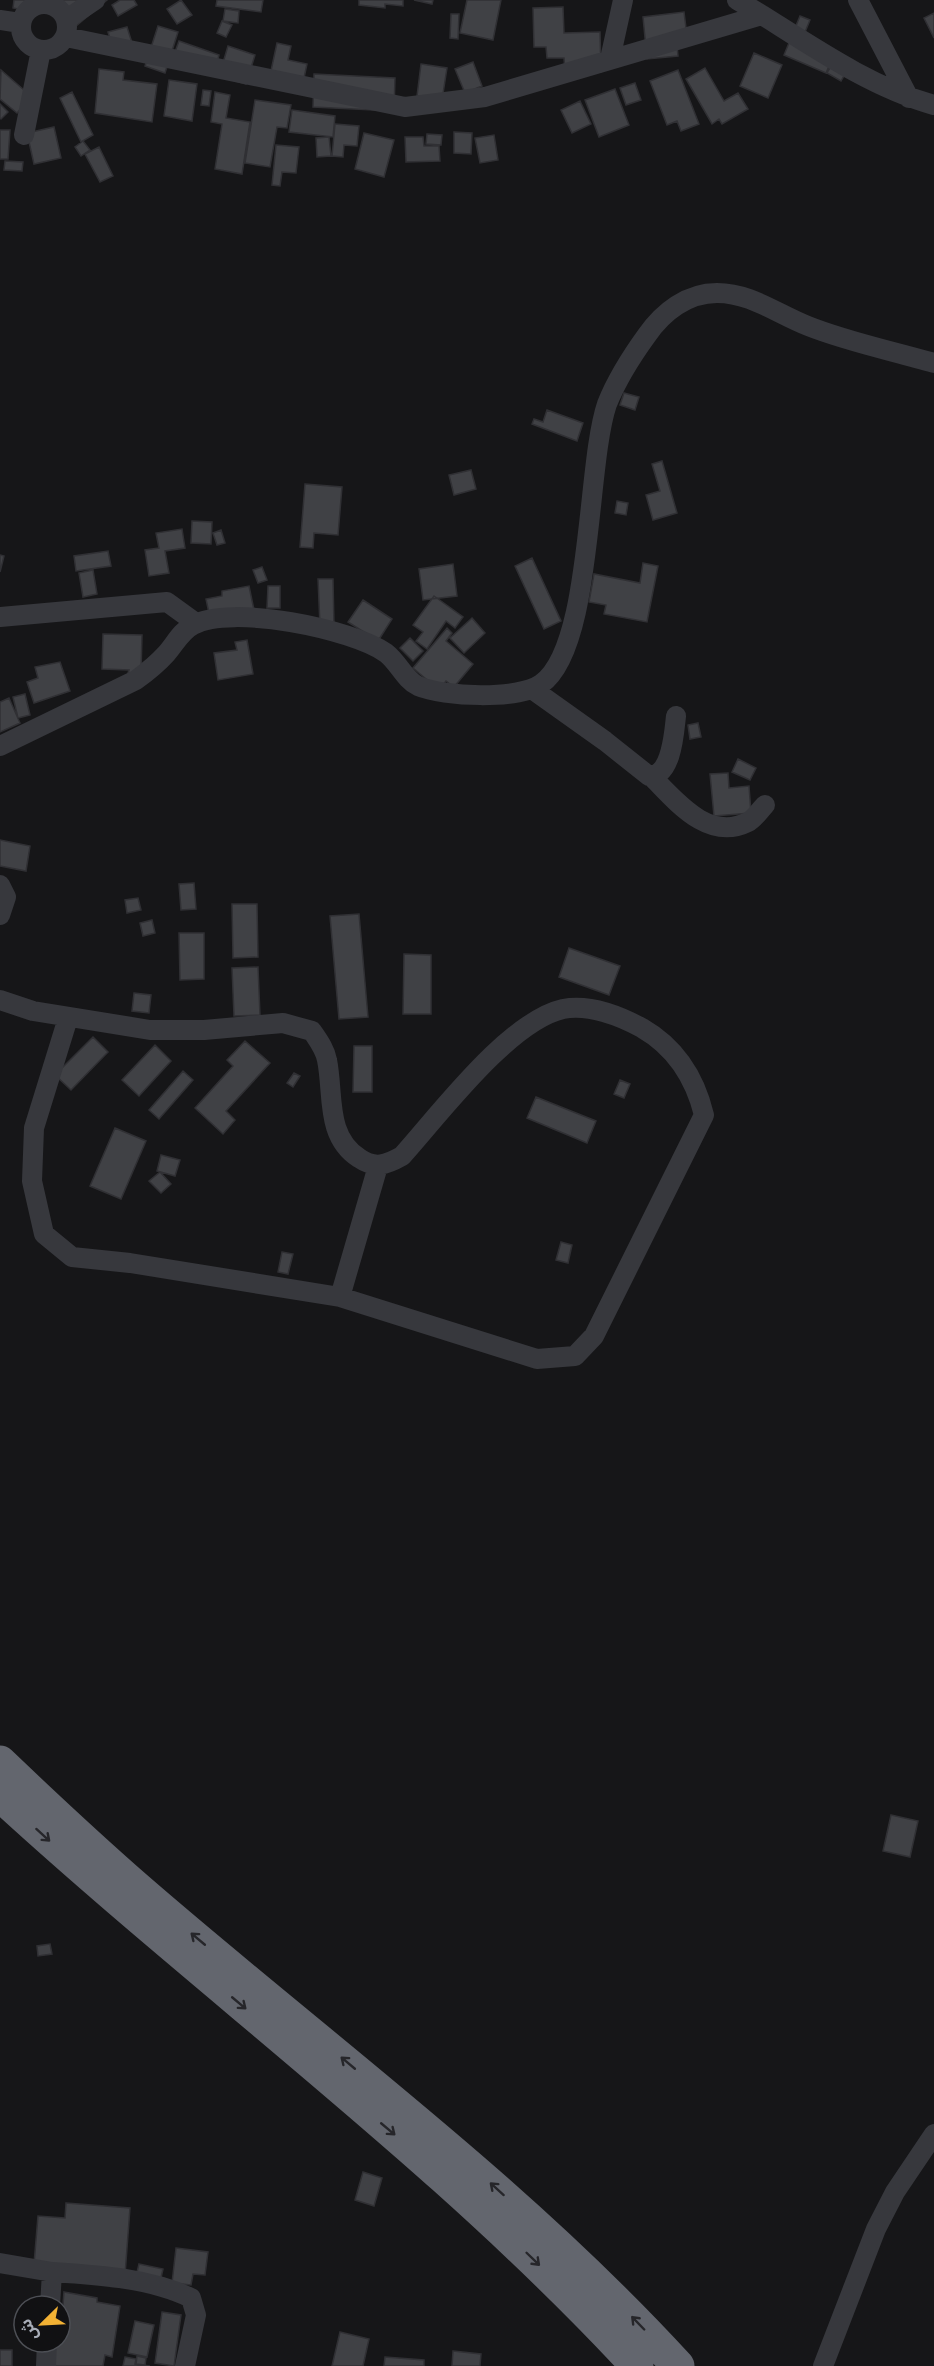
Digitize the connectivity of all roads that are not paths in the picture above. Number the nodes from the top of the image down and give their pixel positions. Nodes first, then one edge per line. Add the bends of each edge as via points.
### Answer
1 (95, 0) edge
2 (623, 0) edge
3 (737, 0) edge
4 (858, 0) edge
5 (34, 7) edge
6 (762, 15) junction
7 (0, 20) edge
8 (66, 28) junction
9 (41, 50) junction
10 (610, 59) junction
11 (909, 98) junction
12 (934, 105) edge
13 (24, 135) dead end
14 (934, 363) edge
15 (0, 616) edge
16 (196, 623) junction
17 (532, 689) junction
18 (676, 716) dead end
19 (0, 746) edge
20 (652, 777) junction
21 (765, 806) dead end
22 (0, 885) edge
23 (0, 915) edge
24 (0, 1000) edge
25 (68, 1018) junction
26 (378, 1166) junction
27 (340, 1297) junction
28 (0, 1762) edge
29 (0, 1795) edge
30 (934, 2134) edge
31 (0, 2263) edge
32 (52, 2272) junction
33 (51, 2294) edge
34 (185, 2366) edge
35 (637, 2366) edge
36 (678, 2366) edge
37 (823, 2366) edge

1 - 8 street
2 - 10 street
3 - 6 street
4 - 11 street
5 - 7 street
5 - 8 street via 59,8
5 - 9 street via 23,38
6 - 10 street
6 - 11 street
8 - 9 street via 60,45
8 - 10 street via 405,106 485,97
9 - 13 street
11 - 12 street
14 - 17 street via 808,326 748,297 717,293 696,296 658,318 627,363 607,406 573,618 556,669
15 - 16 street via 167,602
16 - 17 street via 254,618 291,621 368,643 385,652 412,683 423,687 453,693 518,694
16 - 19 street via 136,680
17 - 20 street
18 - 20 street via 670,753 662,770
20 - 21 street via 693,818 723,827 748,822
22 - 23 street via 6,897
24 - 25 street
25 - 26 street via 150,1030 283,1023 312,1031 327,1059 334,1124 343,1143 367,1164
25 - 27 street via 34,1128 32,1181 44,1234 72,1257
26 - 27 street
26 - 27 street via 402,1156 482,1066 522,1031 564,1009 598,1011 627,1020 657,1037 686,1068 704,1115 594,1336 575,1356 537,1359
36 -> 28 highway via 591,2275 488,2181 138,1889
29 -> 35 highway via 126,1909 447,2179 527,2252
30 - 37 street via 895,2192 876,2229
31 - 32 street
32 - 33 street
32 - 34 street via 123,2280 191,2298 196,2315

